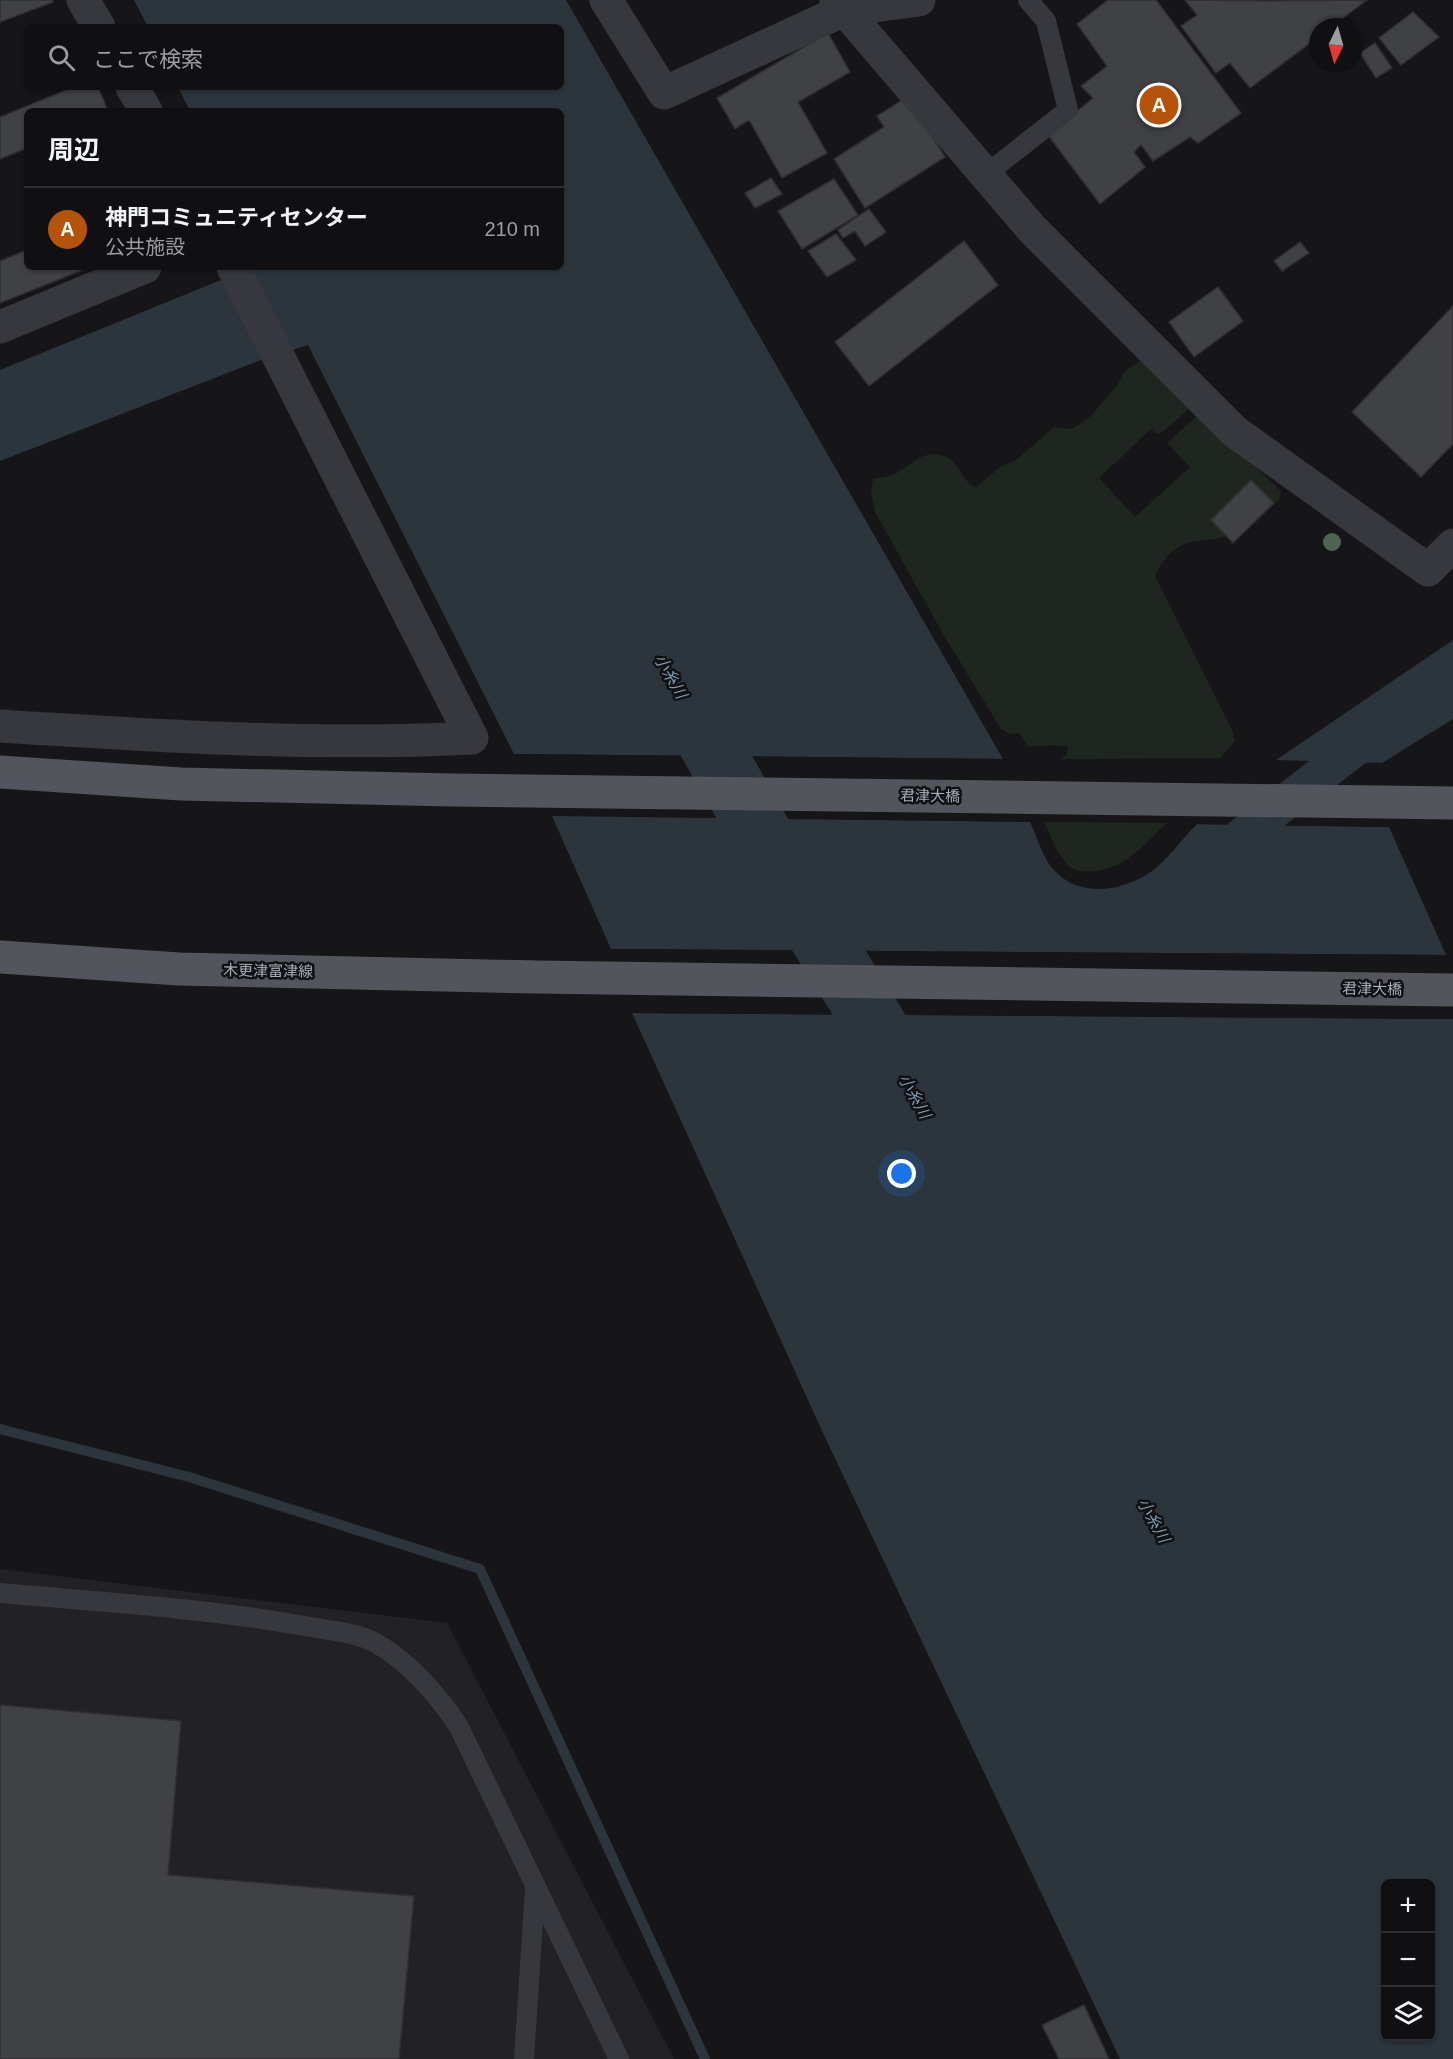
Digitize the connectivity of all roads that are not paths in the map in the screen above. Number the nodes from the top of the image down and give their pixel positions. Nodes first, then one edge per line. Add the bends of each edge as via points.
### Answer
1 (83, 0) edge
2 (606, 0) edge
3 (919, 0) edge
4 (1028, 0) edge
5 (840, 5) edge
6 (97, 24) edge
7 (134, 90) edge
8 (144, 108) edge
9 (985, 175) junction
10 (138, 270) edge
11 (235, 270) edge
12 (0, 327) edge
13 (1453, 545) edge
14 (0, 726) edge
15 (0, 772) edge
16 (1453, 803) edge
17 (0, 957) edge
18 (536, 977) joint
19 (1453, 990) edge
20 (0, 1593) edge
21 (535, 1886) junction
22 (524, 2059) edge
23 (619, 2059) edge

1 - 6 street
2 - 5 street via 664,93
3 - 5 street
4 - 9 lane via 1046,21 1068,110
5 - 9 street
7 - 8 street
9 - 13 street via 1032,229 1234,431 1428,570
10 - 12 street
11 - 14 street via 472,738 382,742 217,739
15 - 16 main road, 君津大橋 via 181,784 452,790
17 - 18 main road, 木更津富津線 via 179,969
18 - 19 main road, 君津大橋
20 - 21 lane via 248,1616 374,1642 444,1704 474,1757
21 - 22 lane
21 - 23 lane

